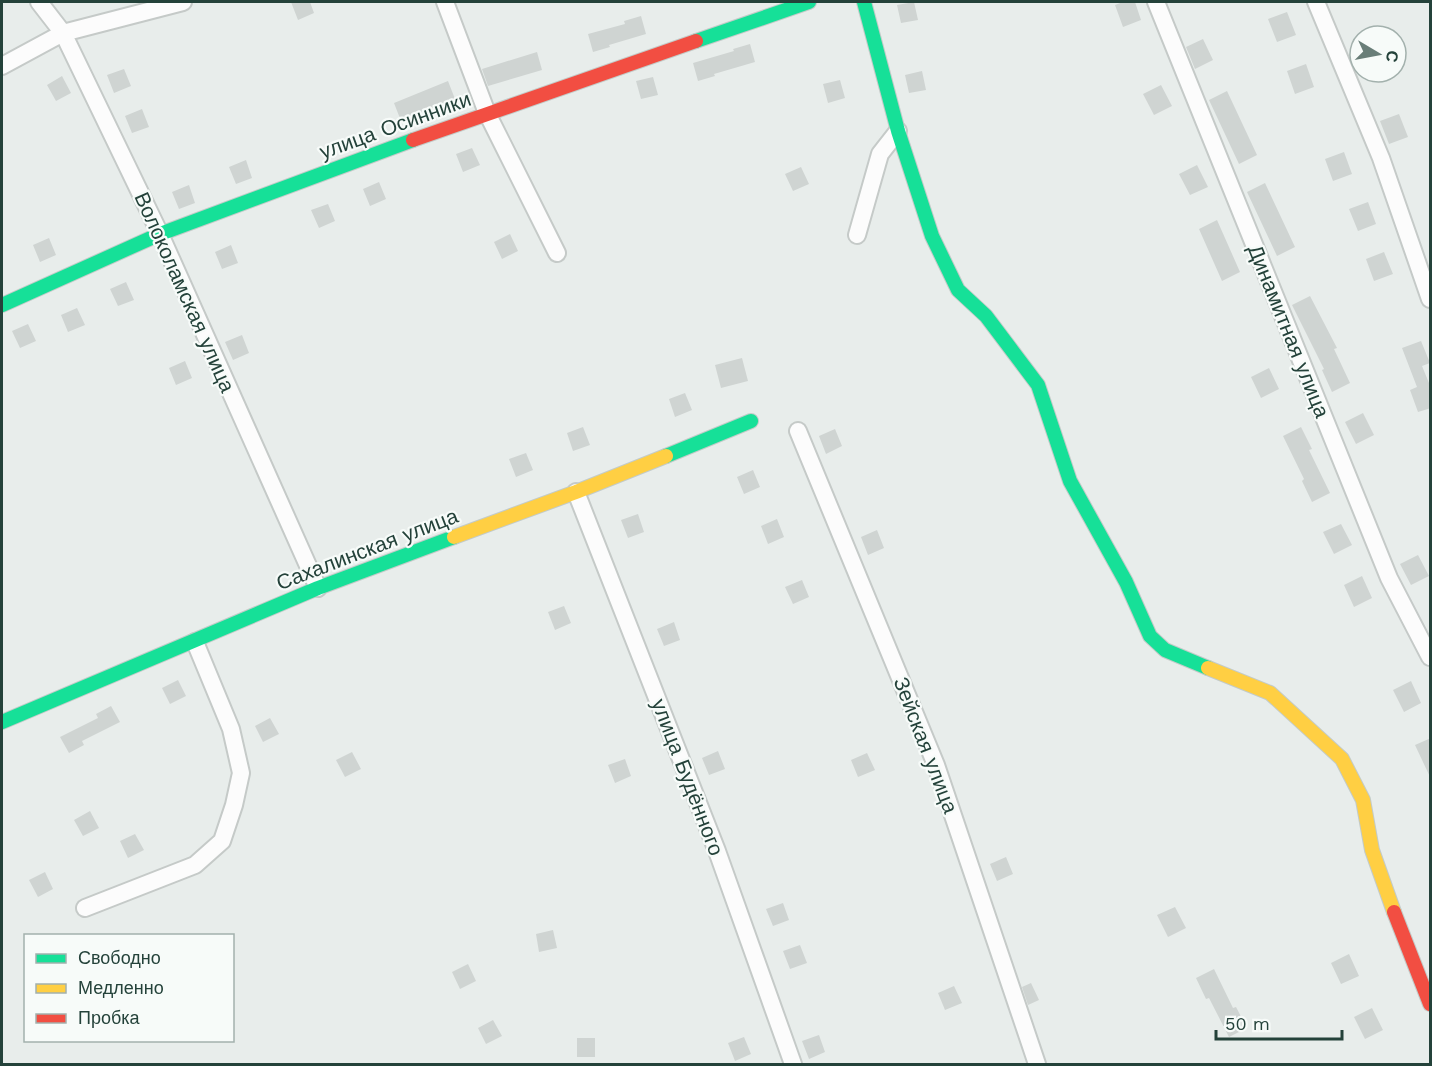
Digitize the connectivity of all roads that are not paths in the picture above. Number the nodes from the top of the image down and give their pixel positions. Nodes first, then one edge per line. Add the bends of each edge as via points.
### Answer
1 (39, 2) edge
2 (183, 2) edge
3 (445, 2) edge
4 (809, 2) edge
5 (864, 2) edge
6 (1156, 2) edge
7 (1316, 2) edge
8 (63, 33) junction
9 (2, 66) edge
10 (487, 113) junction
11 (898, 131) junction
12 (160, 234) junction
13 (857, 235) dead end
14 (557, 253) dead end
15 (1431, 299) edge
16 (2, 305) edge
17 (751, 421) dead end
18 (798, 431) dead end
19 (576, 492) junction
20 (318, 588) junction
21 (195, 642) junction
22 (1431, 657) edge
23 (2, 722) edge
24 (85, 908) dead end
25 (1431, 1005) edge
26 (793, 1065) edge
27 (1037, 1065) edge

1 - 8 street, Волоколамская улица
2 - 8 street
3 - 10 street
4 - 10 street, улица Осинники
5 - 11 street
6 - 22 street, Динамитная улица via 1389,578
7 - 15 street via 1381,158
8 - 9 street
8 - 12 street, Волоколамская улица
10 - 12 street, улица Осинники
10 - 14 street
11 - 13 street via 880,154
11 - 25 street via 932,236 953,282 986,316 1038,385 1070,481 1126,582 1150,636 1166,650 1270,693 1342,759 1363,800 1372,850
12 - 16 street, улица Осинники
12 - 20 street, Волоколамская улица
17 - 19 street, Сахалинская улица
18 - 27 street, Зейская улица via 936,765
19 - 20 street, Сахалинская улица
19 - 26 street, улица Будённого via 717,851
20 - 21 street, Сахалинская улица
21 - 23 street, Сахалинская улица
21 - 24 street via 231,729 241,773 222,841 195,865

